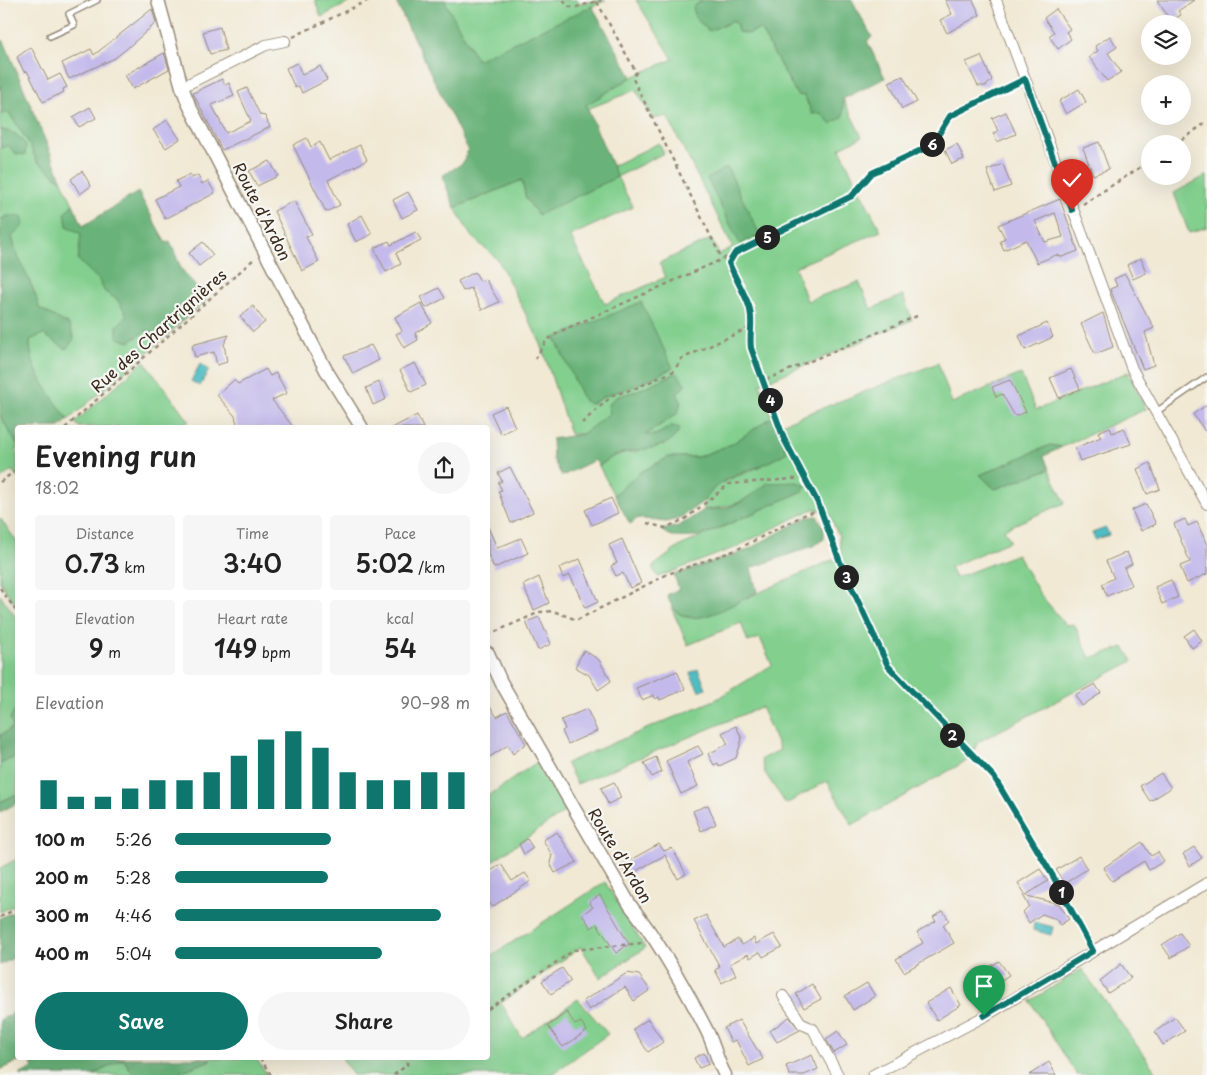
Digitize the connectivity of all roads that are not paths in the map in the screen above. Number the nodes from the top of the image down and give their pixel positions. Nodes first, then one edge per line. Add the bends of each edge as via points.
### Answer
1 (97, 0) edge
2 (158, 0) edge
3 (996, 0) edge
4 (50, 36) dead end
5 (285, 41) road end
6 (182, 87) junction
7 (1207, 377) edge
8 (1155, 412) junction
9 (360, 425) edge
10 (1207, 504) edge
11 (490, 657) edge
12 (1207, 883) edge
13 (782, 996) dead end
14 (725, 1075) edge
15 (838, 1075) edge
16 (874, 1075) edge

1 - 4 lane via 69,14 74,25
2 - 6 street, Route d'Ardon
3 - 8 street via 1132,369
5 - 6 street via 266,45
6 - 9 street, Route d'Ardon via 326,370
7 - 8 lane
8 - 10 street
11 - 14 street, Route d'Ardon via 501,682 630,905 654,938 707,1031
12 - 16 street via 984,1016
13 - 15 street via 802,1024 813,1029

